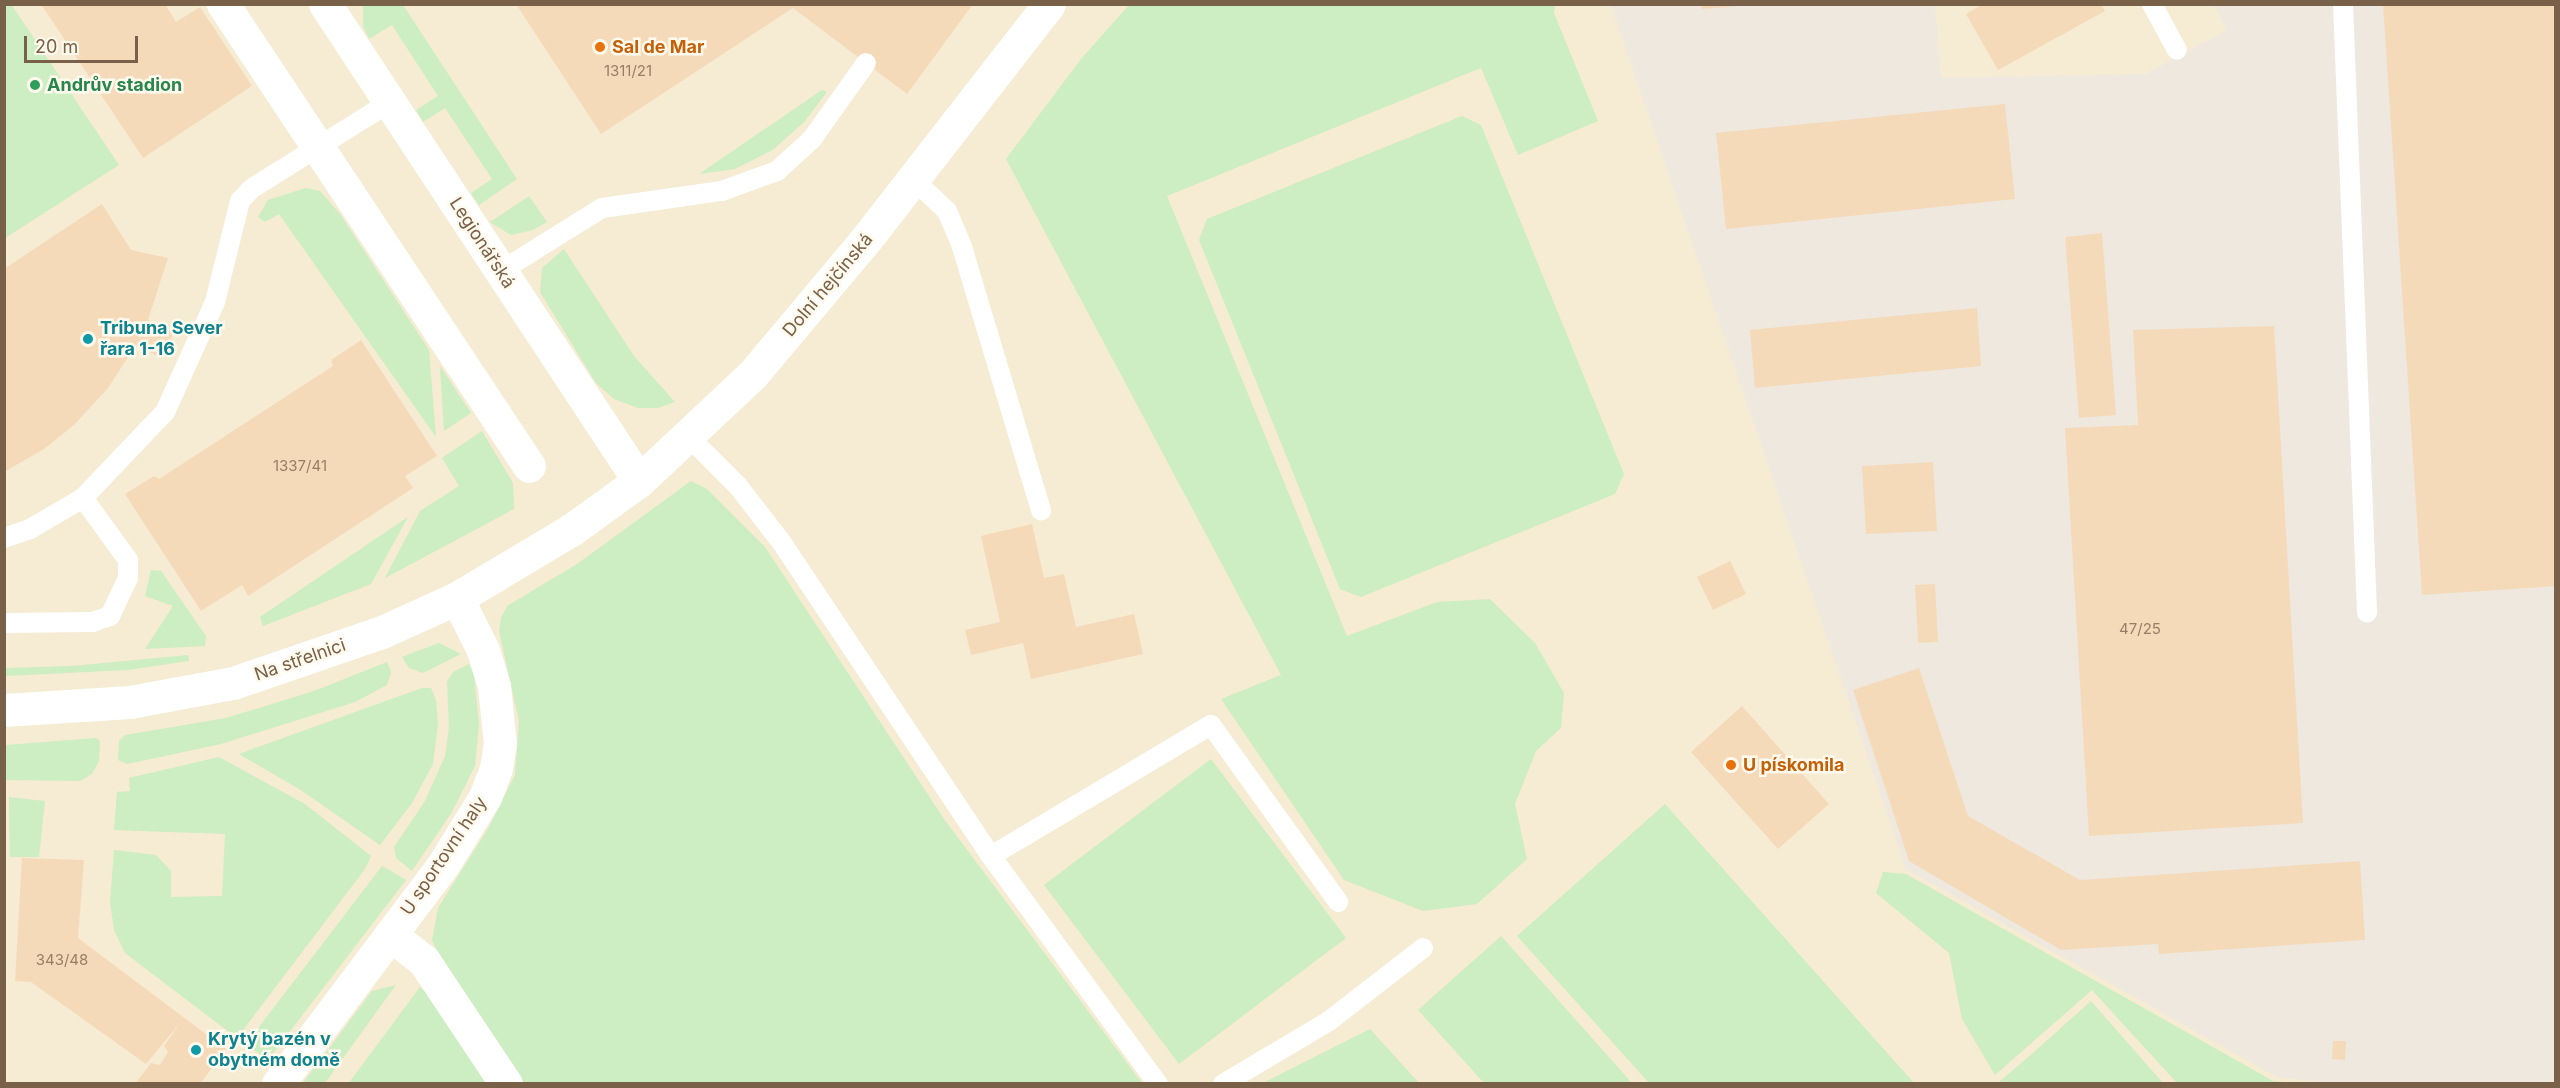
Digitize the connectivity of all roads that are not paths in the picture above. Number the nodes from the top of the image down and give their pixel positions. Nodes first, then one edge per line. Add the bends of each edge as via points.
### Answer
1 (224, 4) edge
2 (325, 4) edge
3 (1049, 4) edge
4 (2152, 4) edge
5 (2343, 4) edge
6 (2177, 50) dead end
7 (866, 63) dead end
8 (390, 102) junction
9 (317, 146) junction
10 (913, 179) junction
11 (501, 271) junction
12 (690, 438) junction
13 (529, 466) dead end
14 (639, 481) junction
15 (83, 498) junction
16 (1041, 510) dead end
17 (571, 530) joint
18 (4, 538) edge
19 (457, 598) junction
20 (2367, 613) dead end
21 (4, 622) edge
22 (4, 710) edge
23 (991, 856) junction
24 (1338, 902) dead end
25 (390, 935) junction
26 (1423, 948) dead end
27 (278, 1083) edge
28 (506, 1083) edge
29 (1158, 1083) edge
30 (1223, 1083) edge

1 - 9 street
2 - 8 street, Legionářská
3 - 10 street, Dolní hejčínská
4 - 6 lane
5 - 20 lane
7 - 11 lane via 812,139 777,171 722,191 602,208
8 - 9 lane
8 - 11 street, Legionářská
9 - 13 street
9 - 15 lane via 251,189 240,201 215,302 165,412
10 - 12 street, Dolní hejčínská via 753,374
10 - 16 lane via 947,211 962,247
11 - 14 street, Legionářská
12 - 14 street, Dolní hejčínská
12 - 23 lane via 738,486 782,543
14 - 17 street, Dolní hejčínská
15 - 18 lane via 30,529
15 - 21 lane via 128,561 128,578 117,608 110,616 93,622
17 - 19 street, Na střelnici
19 - 22 street, Na střelnici via 382,632 233,683 130,702
19 - 25 street, U sportovní haly via 483,650 494,686 500,744 496,768 469,825
23 - 24 lane via 1210,725
23 - 29 lane
25 - 27 street, U sportovní haly
25 - 28 street via 424,961
26 - 30 lane via 1329,1021

